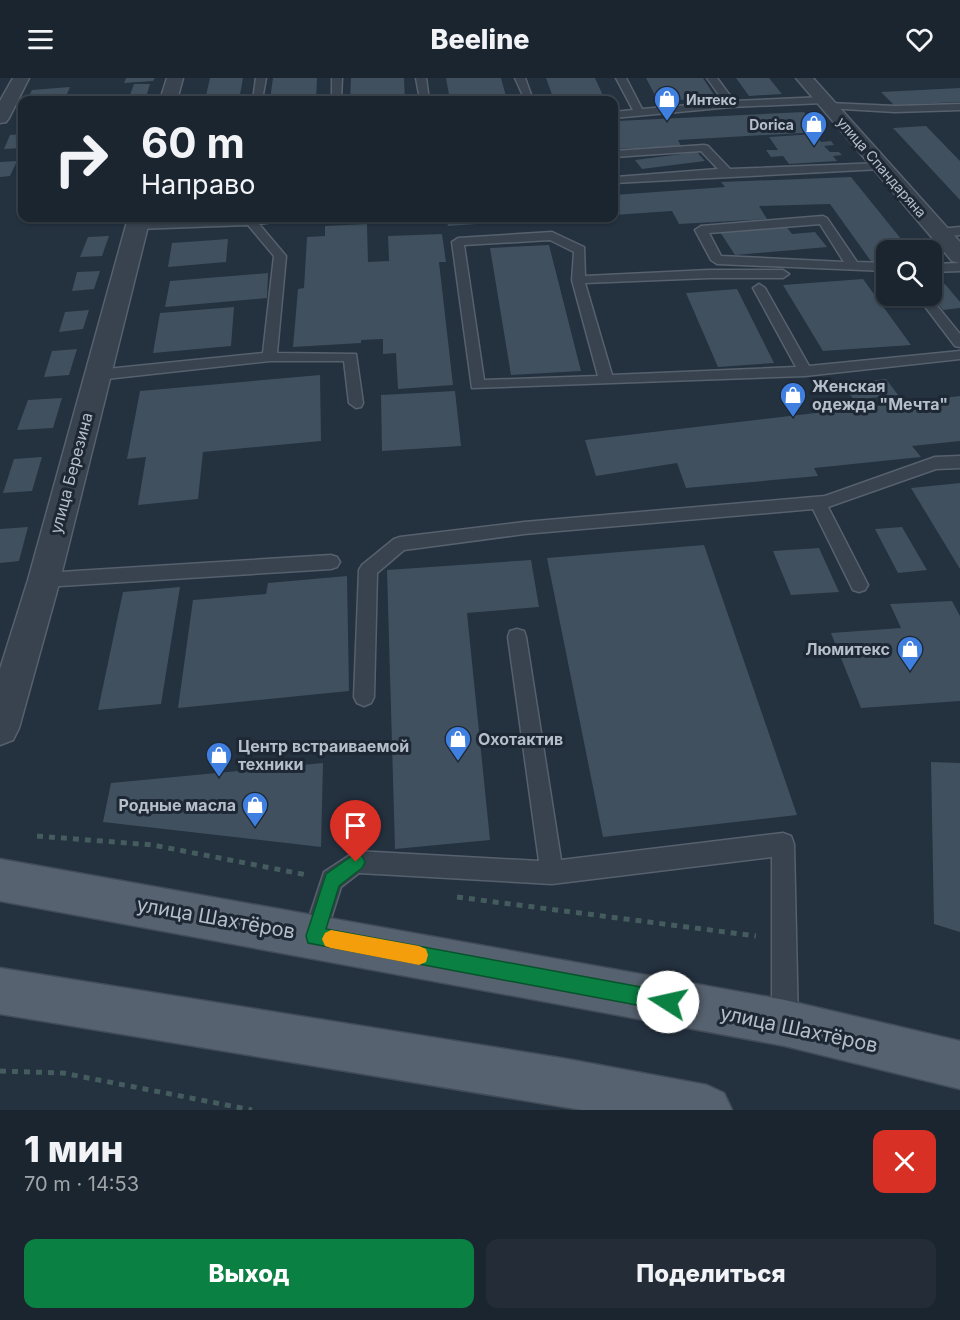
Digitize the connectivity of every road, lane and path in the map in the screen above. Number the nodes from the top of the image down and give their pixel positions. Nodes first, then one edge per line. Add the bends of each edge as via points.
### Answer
1 (21, 78) edge
2 (175, 78) edge
3 (261, 78) edge
4 (337, 78) edge
5 (421, 78) edge
6 (520, 78) edge
7 (621, 78) edge
8 (712, 78) edge
9 (804, 78) edge
10 (170, 96) edge
11 (259, 96) edge
12 (337, 96) edge
13 (424, 96) edge
14 (527, 96) edge
15 (826, 103) junction
16 (731, 104) junction
17 (960, 107) edge
18 (639, 112) junction
19 (618, 114) edge
20 (0, 118) edge
21 (618, 154) edge
22 (881, 166) junction
23 (727, 172) junction
24 (618, 177) edge
25 (138, 222) edge
26 (252, 222) edge
27 (960, 231) edge
28 (939, 233) junction
29 (960, 256) edge
30 (960, 267) edge
31 (876, 268) edge
32 (942, 268) edge
33 (856, 269) junction
34 (578, 280) junction
35 (759, 288) dead end
36 (931, 306) edge
37 (960, 343) edge
38 (960, 355) edge
39 (270, 357) junction
40 (805, 371) junction
41 (97, 375) junction
42 (606, 380) junction
43 (356, 403) dead end
44 (960, 462) edge
45 (818, 503) junction
46 (331, 562) dead end
47 (44, 580) junction
48 (859, 585) dead end
49 (517, 637) dead end
50 (364, 697) dead end
51 (0, 728) edge
52 (552, 873) junction
53 (0, 880) edge
54 (315, 936) junction
55 (0, 991) edge
56 (785, 1023) junction
57 (960, 1065) edge
58 (0, 1071) edge
59 (252, 1110) edge
60 (707, 1110) edge

1 - 20 street
2 - 10 street
3 - 11 lane
4 - 12 lane
5 - 13 lane
6 - 14 lane
7 - 18 lane
8 - 16 lane
9 - 15 street, улица Спандаряна
15 - 16 lane
15 - 17 lane via 895,109
15 - 22 street, улица Спандаряна
16 - 18 lane
18 - 19 lane
21 - 23 lane via 704,148
22 - 23 lane
22 - 28 street, улица Спандаряна
23 - 24 lane
25 - 41 street, улица Березина
26 - 39 lane via 280,256
27 - 28 lane
28 - 29 street, улица Спандаряна
30 - 32 lane
31 - 33 lane
33 - 33 lane via 717,260 700,230 823,220
33 - 34 lane
34 - 42 lane
34 - 42 lane via 580,250 552,236 458,242 477,385
35 - 40 lane
36 - 37 lane
38 - 40 lane
39 - 41 lane
39 - 43 lane via 351,357
40 - 42 lane
41 - 47 street, улица Березина
44 - 45 lane via 935,463
45 - 48 lane
45 - 50 lane via 524,528 400,544 368,570
46 - 47 lane
47 - 51 street, улица Березина
49 - 52 lane
52 - 54 lane via 356,862 332,880
52 - 56 lane via 783,844
53 - 54 main road, улица Шахтёров
54 - 56 main road, улица Шахтёров
55 - 60 main road via 567,1083
56 - 57 main road, улица Шахтёров
58 - 59 path via 63,1073

